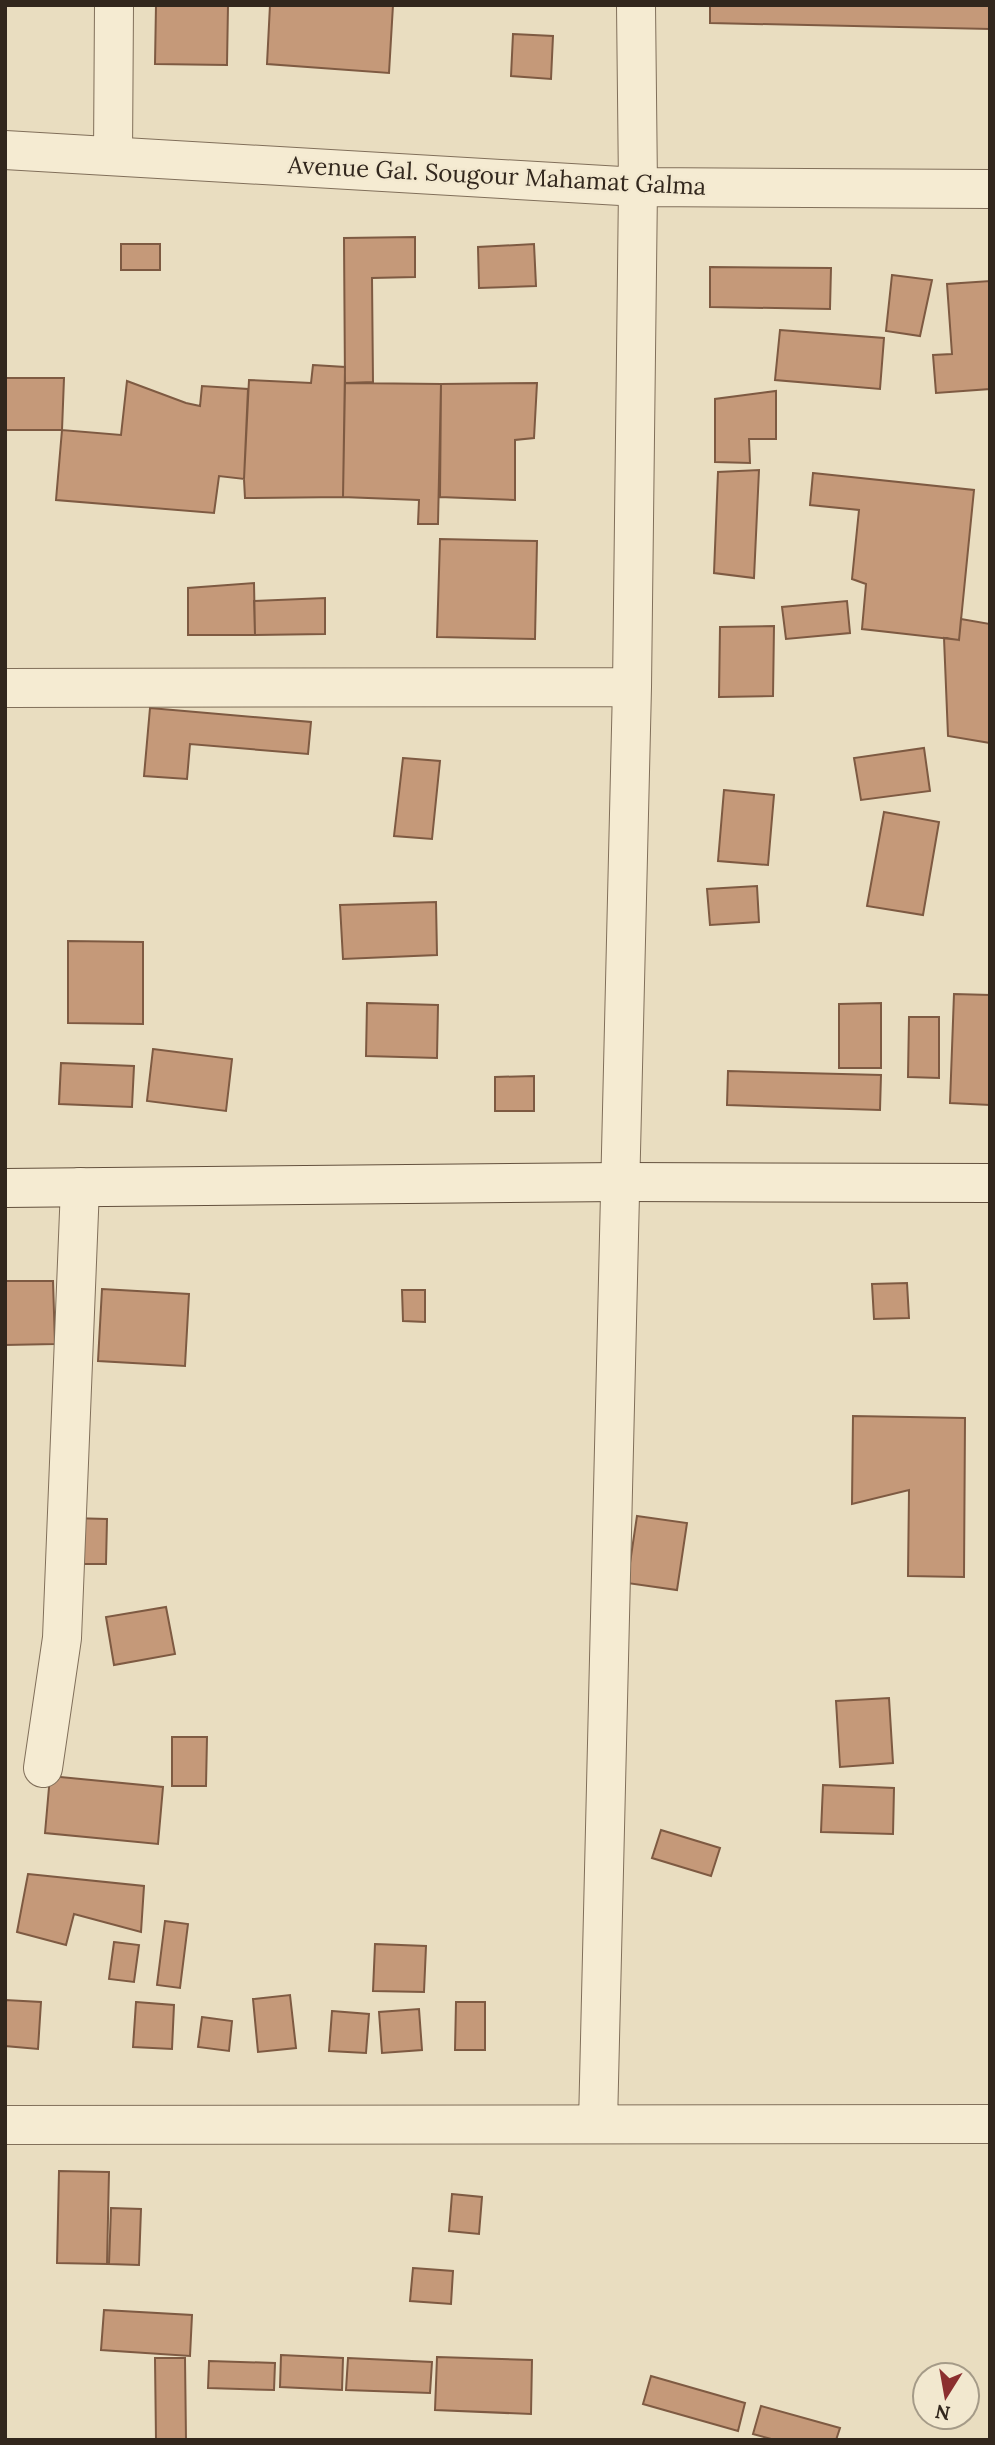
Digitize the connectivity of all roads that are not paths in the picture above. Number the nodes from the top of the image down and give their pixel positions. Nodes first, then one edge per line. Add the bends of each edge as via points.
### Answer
1 (114, 5) edge
2 (636, 5) edge
3 (5, 150) edge
4 (113, 155) junction
5 (638, 187) junction
6 (990, 189) edge
7 (632, 687) junction
8 (5, 688) edge
9 (620, 1182) junction
10 (990, 1183) edge
11 (80, 1187) junction
12 (5, 1188) edge
13 (43, 1768) dead end
14 (598, 2124) junction
15 (990, 2124) edge
16 (5, 2125) edge

1 - 4 street
2 - 5 street
3 - 4 street, Avenue Gal. Sougour Mahamat Galma
4 - 5 street, Avenue Gal. Sougour Mahamat Galma
5 - 6 street, Avenue Gal. Sougour Mahamat Galma
5 - 7 street
7 - 8 street
7 - 9 street
9 - 10 street
9 - 11 street
9 - 14 street
11 - 12 street
11 - 13 street via 62,1638
14 - 15 street
14 - 16 street

